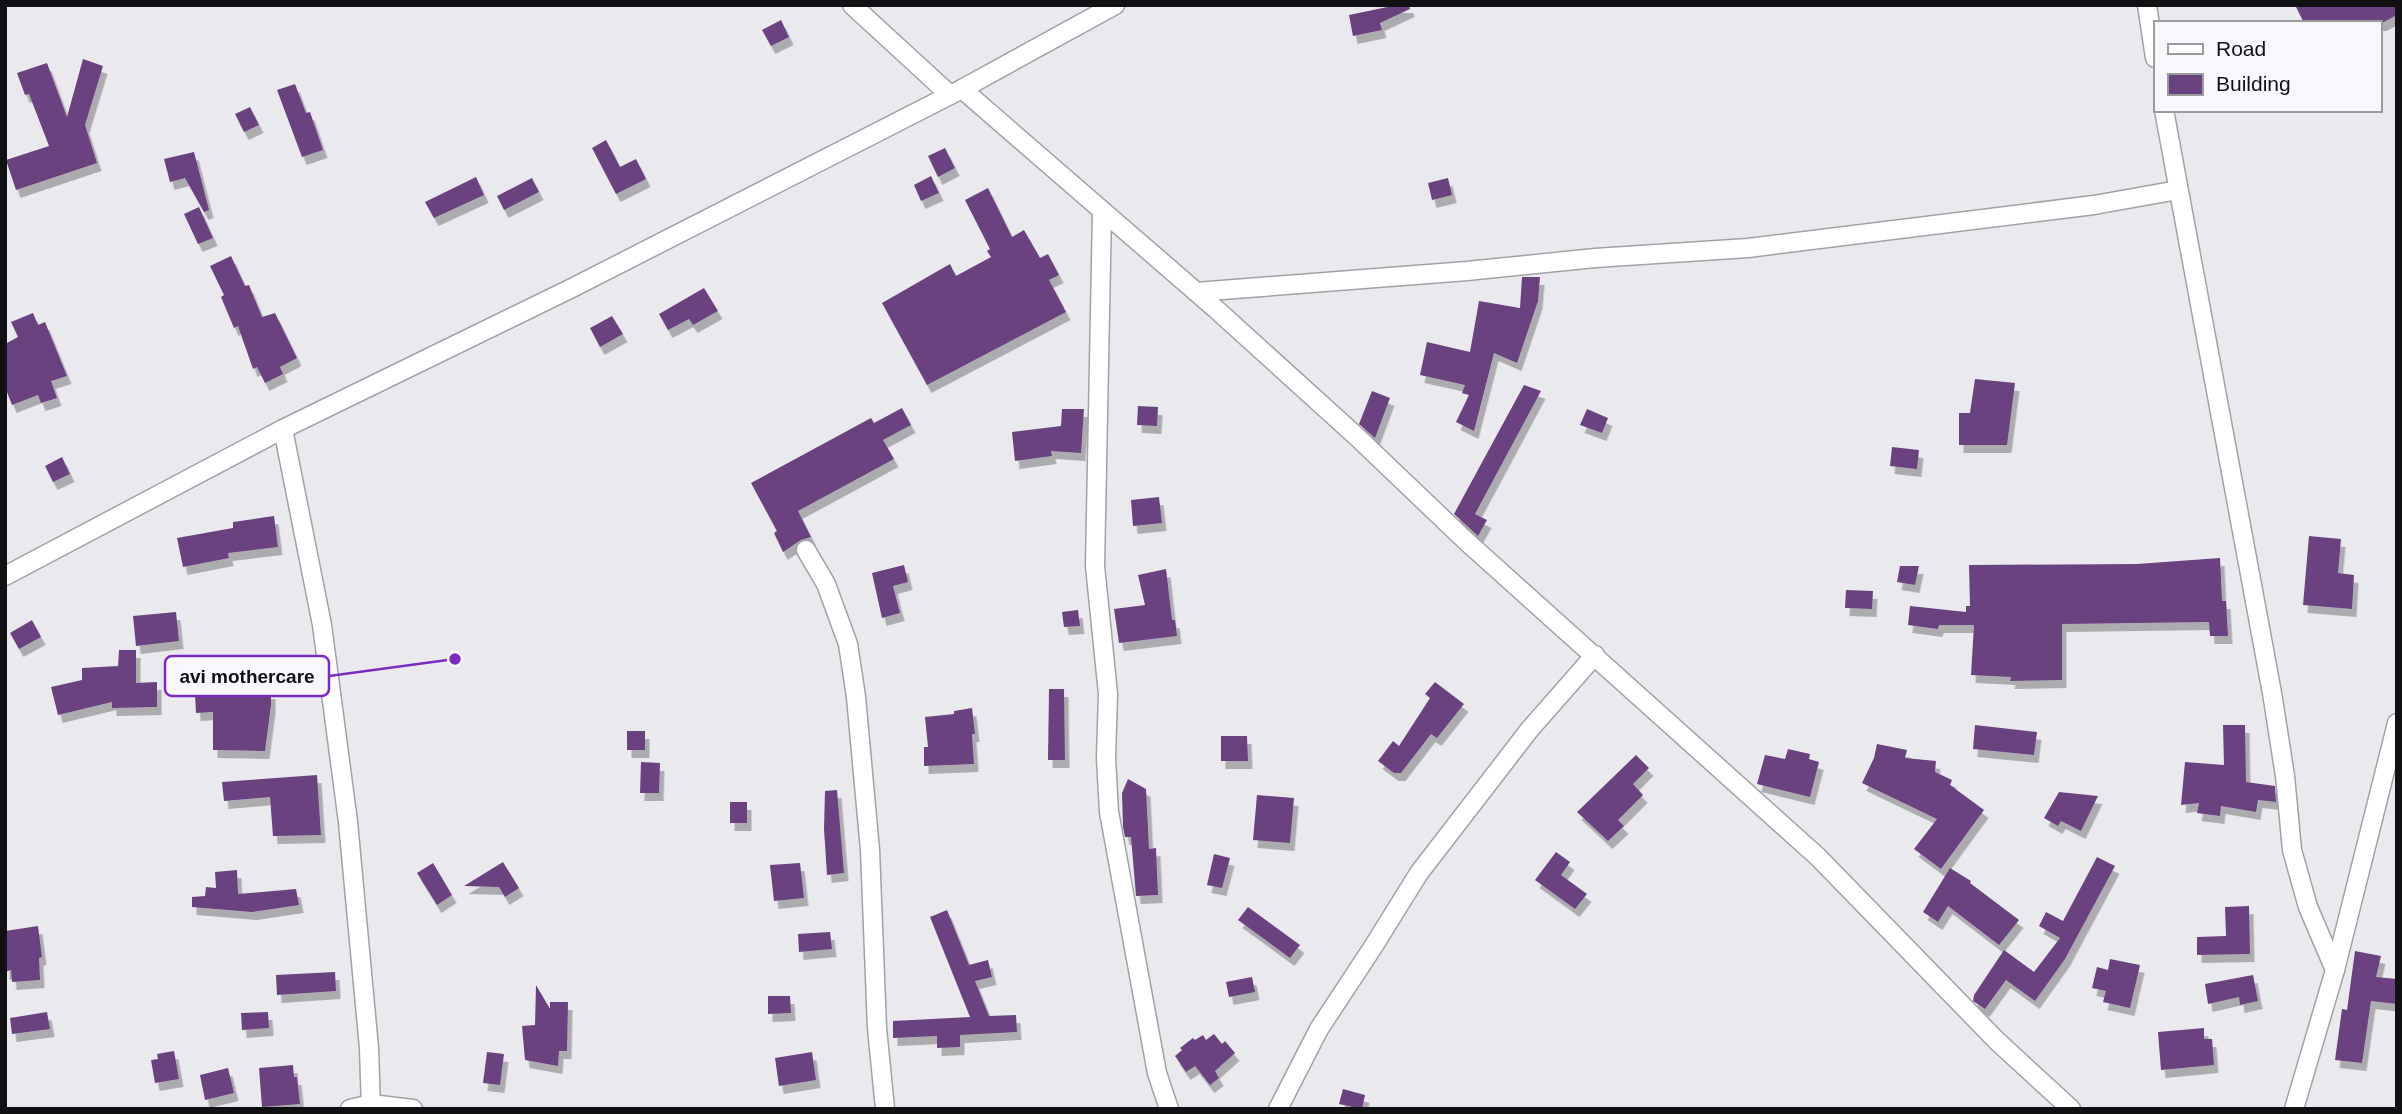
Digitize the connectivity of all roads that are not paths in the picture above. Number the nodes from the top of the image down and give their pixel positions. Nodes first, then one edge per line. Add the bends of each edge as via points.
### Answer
1 (852, 5) edge
2 (1115, 5) edge
3 (2147, 5) edge
4 (2154, 51) edge
5 (956, 92) junction
6 (2164, 112) edge
7 (2178, 190) junction
8 (1102, 211) junction
9 (1196, 292) junction
10 (283, 429) junction
11 (806, 551) dead end
12 (5, 576) edge
13 (1595, 655) junction
14 (2397, 723) edge
15 (2335, 970) junction
16 (371, 1106) edge
17 (350, 1109) edge
18 (413, 1109) edge
19 (885, 1109) edge
20 (1169, 1109) edge
21 (1278, 1109) edge
22 (2071, 1109) edge
23 (2294, 1109) edge

1 - 5 street
2 - 5 street
3 - 4 street
5 - 8 street
5 - 10 street
6 - 7 street
7 - 9 street via 2094,205 1748,248
7 - 15 street via 2272,694 2292,850 2308,907
8 - 9 street
8 - 20 street via 1096,566 1108,694 1109,812 1157,1073
9 - 13 street
10 - 12 street
10 - 16 street via 322,625 348,822
11 - 19 street via 825,584 848,644 856,697
13 - 21 street via 1530,729 1419,873 1319,1029
13 - 22 street via 1818,857 1997,1041
14 - 15 street
15 - 23 street
16 - 17 street
16 - 18 street

